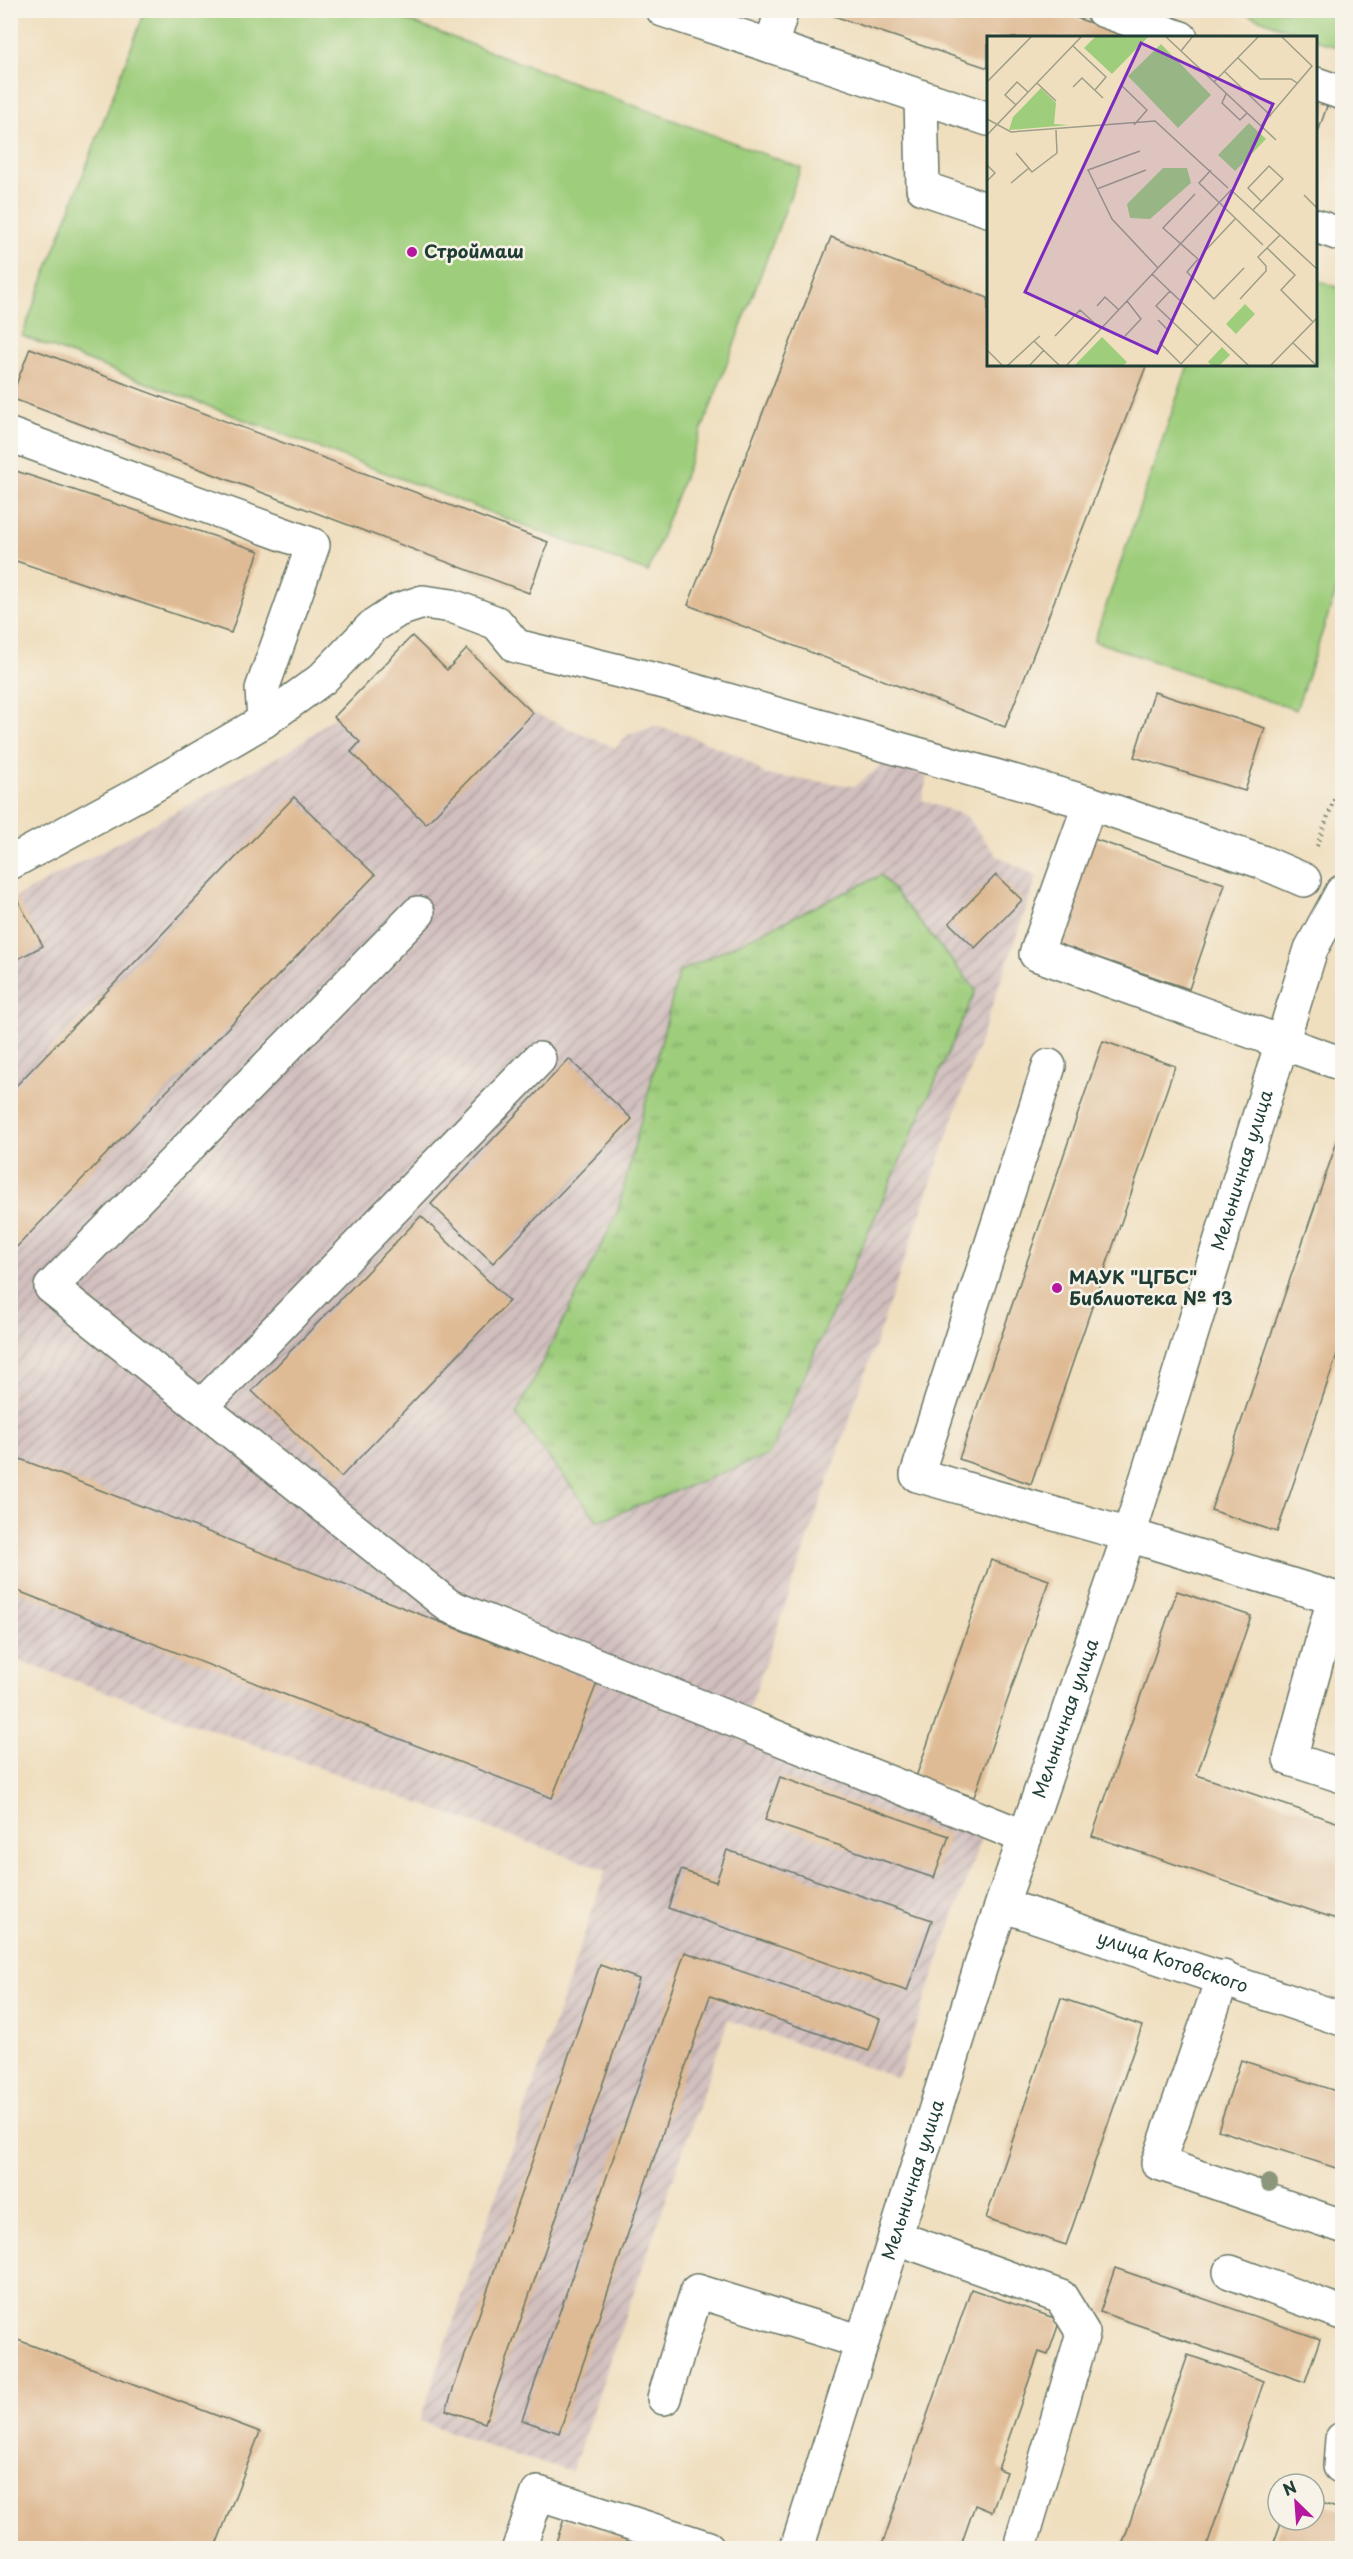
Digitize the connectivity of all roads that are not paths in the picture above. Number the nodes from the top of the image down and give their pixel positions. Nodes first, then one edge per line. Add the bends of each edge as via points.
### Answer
1 (663, 10) edge
2 (782, 10) edge
3 (1102, 10) edge
4 (1174, 36) edge
5 (771, 46) junction
6 (1317, 84) edge
7 (1342, 93) edge
8 (921, 97) junction
9 (987, 119) edge
10 (987, 210) edge
11 (10, 435) edge
12 (264, 721) junction
13 (1090, 803) junction
14 (10, 863) edge
15 (1304, 880) road end
16 (1342, 892) edge
17 (418, 913) dead end
18 (1280, 1043) junction
19 (539, 1059) dead end
20 (1342, 1064) edge
21 (1049, 1065) dead end
22 (201, 1407) junction
23 (1129, 1535) junction
24 (1342, 1776) edge
25 (1025, 1837) junction
26 (1002, 1905) junction
27 (1222, 1977) junction
28 (1342, 2019) edge
29 (1342, 2226) edge
30 (895, 2237) junction
31 (1230, 2272) dead end
32 (1342, 2313) edge
33 (862, 2342) junction
34 (664, 2398) dead end
35 (1342, 2439) edge
36 (1342, 2466) edge
37 (1022, 2540) dead end
38 (519, 2548) edge
39 (708, 2548) edge
40 (797, 2548) edge

1 - 5 street
2 - 5 street
3 - 4 street
5 - 8 street
6 - 7 street
8 - 9 street
8 - 10 street via 923,188
11 - 12 street via 313,545 262,689
12 - 13 street via 322,679 372,627 398,610 423,602 452,606 497,623 516,646 698,691
12 - 14 street
13 - 15 street
13 - 18 street via 1036,954
16 - 18 street, Мельничная улица via 1311,949
17 - 22 street via 51,1287
18 - 20 street
18 - 23 street, Мельничная улица
19 - 22 street
21 - 23 street via 917,1475
22 - 25 street via 449,1606
23 - 24 street via 1334,1598 1290,1759
23 - 25 street, Мельничная улица
25 - 26 street, Мельничная улица
26 - 27 street, улица Котовского
26 - 30 street, Мельничная улица
27 - 28 street, улица Котовского
27 - 29 street via 1158,2163
30 - 33 street, Мельничная улица
30 - 37 street via 1061,2297 1083,2333
31 - 32 street
33 - 34 street via 697,2291
33 - 40 street, Мельничная улица
35 - 36 street
38 - 39 street via 538,2493

